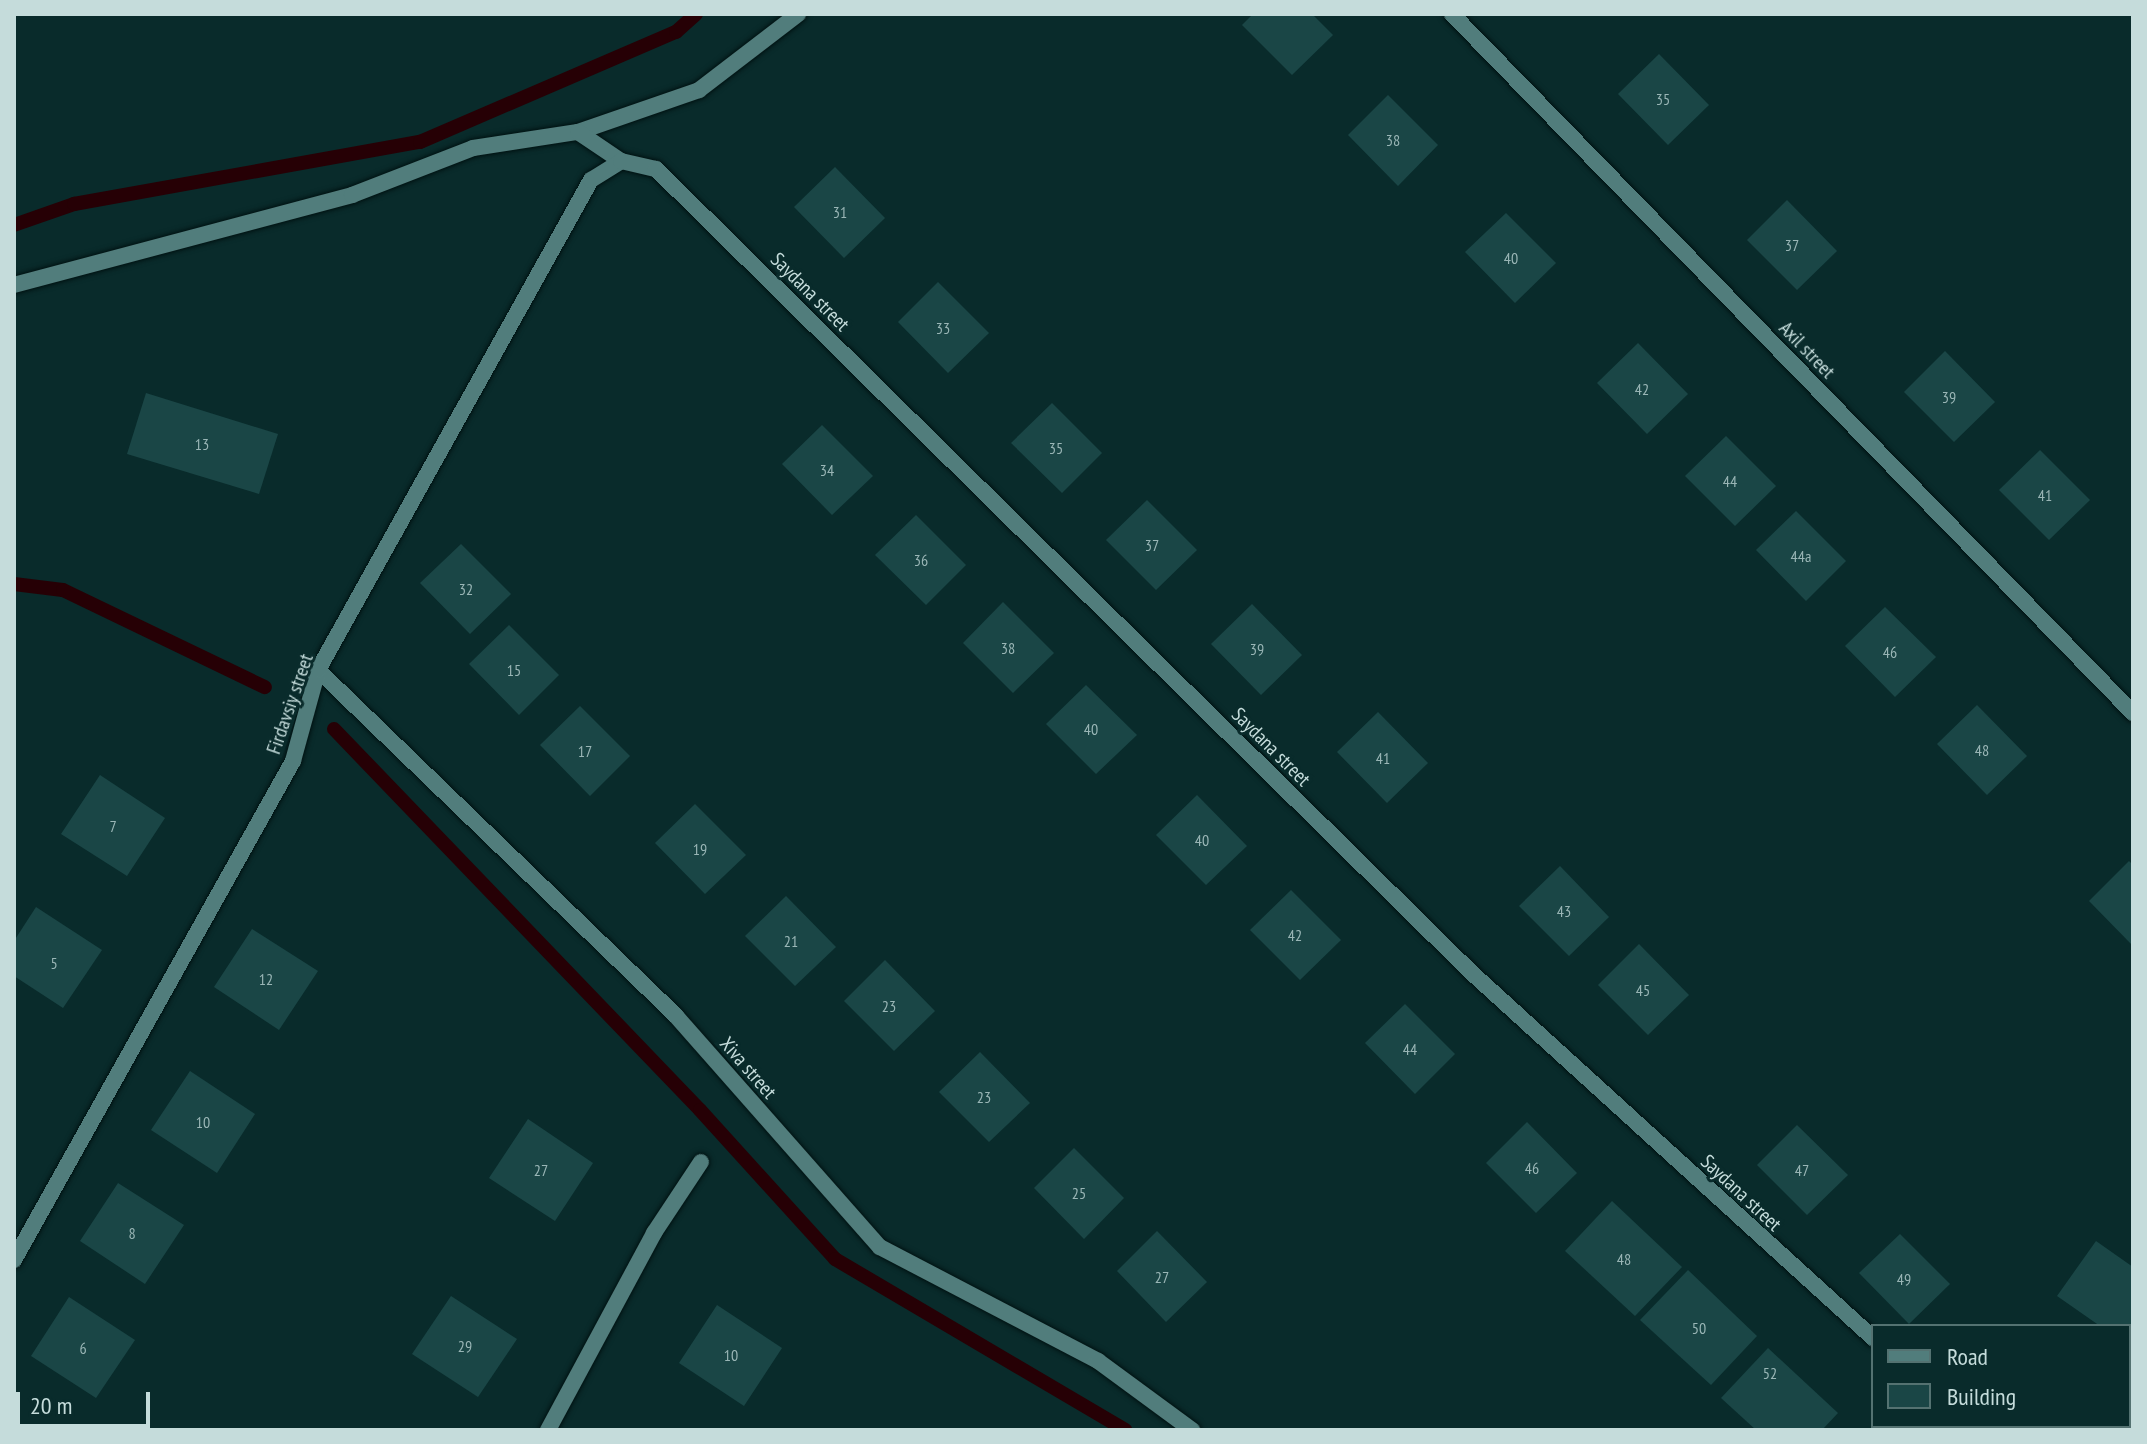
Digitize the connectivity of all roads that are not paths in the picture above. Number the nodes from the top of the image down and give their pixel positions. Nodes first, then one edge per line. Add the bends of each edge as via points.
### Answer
1 (798, 14) edge
2 (1452, 14) edge
3 (578, 132) junction
4 (621, 161) junction
5 (14, 285) edge
6 (318, 670) junction
7 (2133, 713) edge
8 (701, 1162) dead end
9 (14, 1260) edge
10 (1871, 1336) edge
11 (548, 1430) edge
12 (1192, 1430) edge

1 - 3 street via 699,90
2 - 7 street, Axil street
3 - 4 street
3 - 5 street via 473,148 352,195
4 - 6 street, Firdavsiy street via 591,180
4 - 10 street, Saydana street via 656,169 1473,974
6 - 9 street, Firdavsiy street via 293,761
6 - 12 street, Xiva street via 676,1016 880,1247 1098,1361
8 - 11 street via 654,1233

